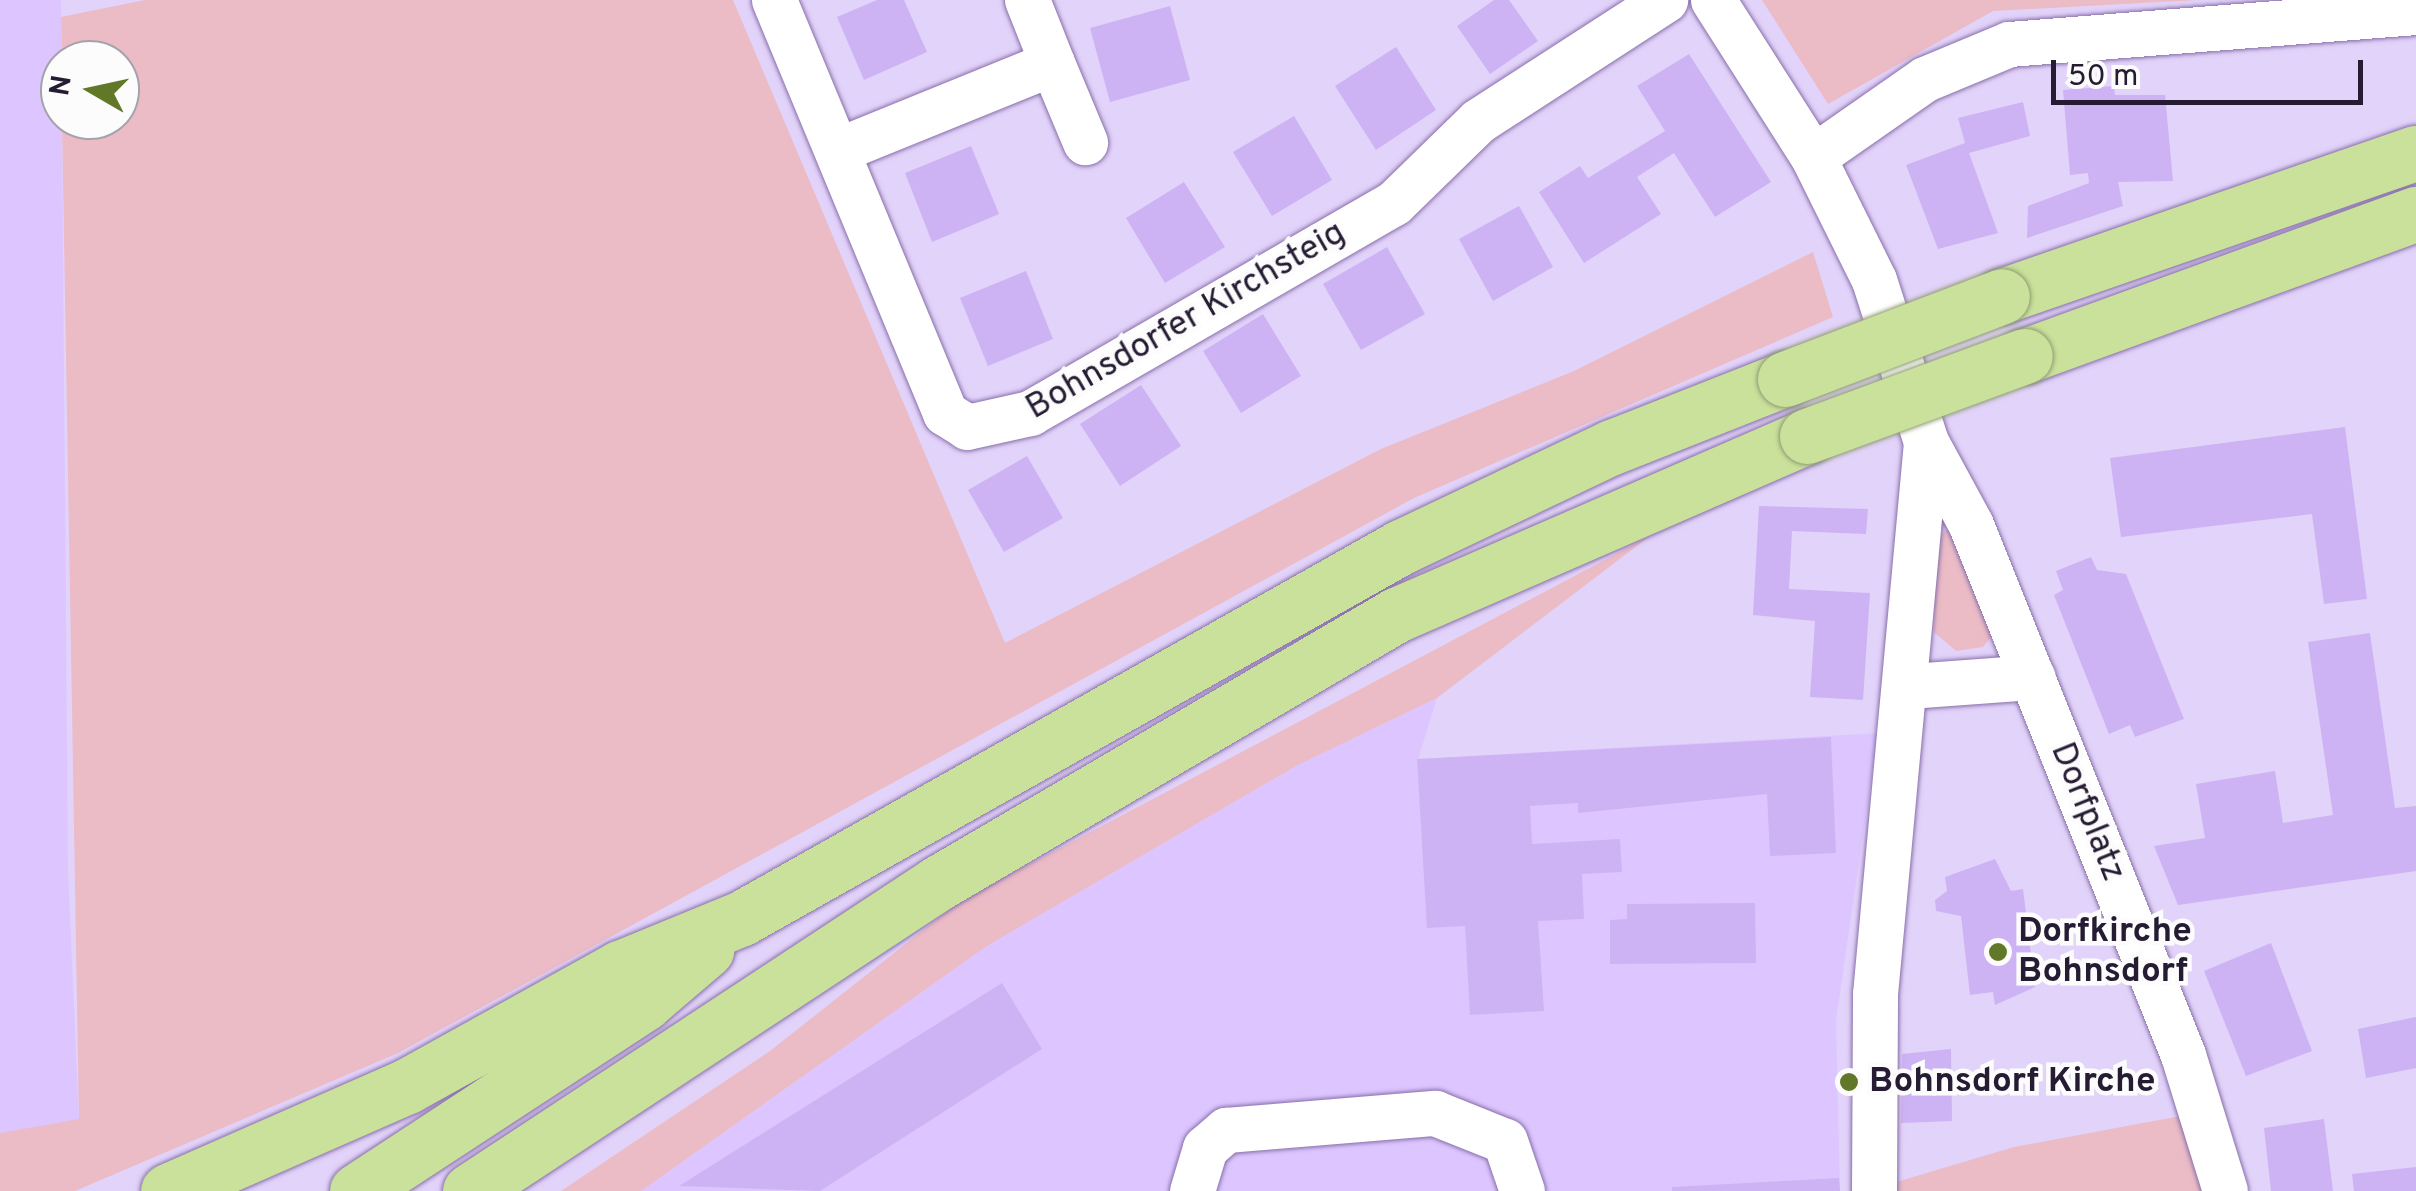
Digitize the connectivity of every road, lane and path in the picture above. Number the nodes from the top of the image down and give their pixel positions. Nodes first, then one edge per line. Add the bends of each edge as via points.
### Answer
1 (774, 0) edge
2 (1027, 0) edge
3 (1665, 0) edge
4 (1712, 0) edge
5 (2304, 12) edge
6 (2416, 12) edge
7 (1052, 63) junction
8 (1085, 142) dead end
9 (838, 150) junction
10 (2416, 153) edge
11 (1813, 157) junction
12 (2416, 214) edge
13 (1926, 442) junction
14 (2033, 676) junction
15 (1910, 686) junction
16 (742, 918) junction
17 (168, 1191) edge
18 (357, 1191) edge
19 (470, 1191) edge
20 (1192, 1191) edge
21 (1522, 1191) edge
22 (1874, 1191) edge
23 (2224, 1191) edge

1 - 9 street, Bohnsdorfer Kirchsteig
2 - 7 street
3 - 9 street, Bohnsdorfer Kirchsteig via 1478,121 1394,203 1030,413 967,427 946,414
4 - 11 street, Dorfplatz
5 - 6 street
5 - 11 street via 2010,44 1925,79
7 - 8 street
7 - 9 street
10 - 16 highway, bridge via 2002,296 1612,447 1401,547
11 - 13 street, Dorfplatz via 1874,280
12 - 19 highway, bridge via 1806,436 1514,558 1362,634 938,884
13 - 14 street, Dorfplatz
13 - 15 street, Dorfplatz
14 - 15 street
14 - 23 street, Dorfplatz via 2183,1055
15 - 22 street, Dorfplatz via 1875,994
16 - 17 highway via 620,968 406,1086
16 - 18 highway via 644,1003
20 - 21 street via 1205,1148 1226,1130 1435,1112 1505,1141

